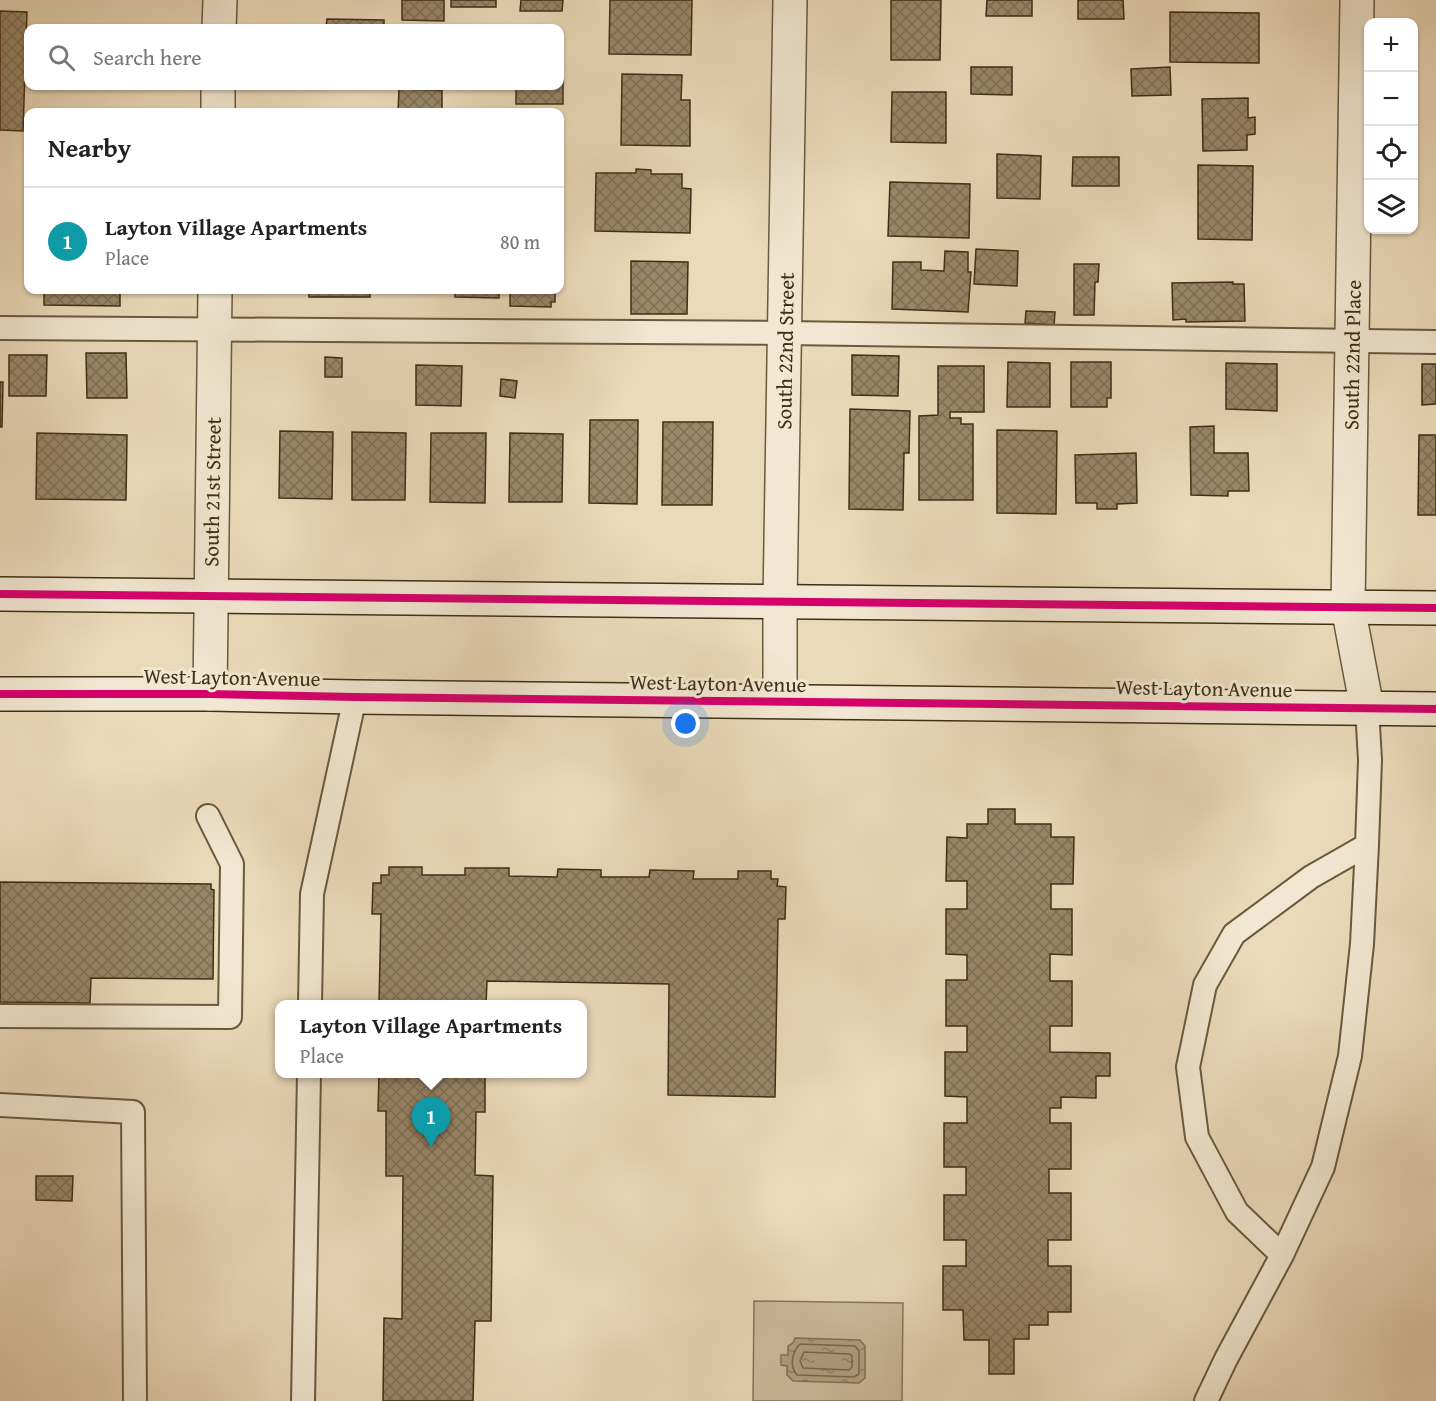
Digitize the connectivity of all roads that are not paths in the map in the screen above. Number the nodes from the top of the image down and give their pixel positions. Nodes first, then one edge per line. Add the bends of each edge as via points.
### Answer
1 (220, 0) edge
2 (790, 0) edge
3 (1357, 0) edge
4 (219, 24) edge
5 (218, 90) edge
6 (218, 108) edge
7 (215, 294) edge
8 (0, 328) edge
9 (214, 331) junction
10 (785, 333) junction
11 (1352, 341) junction
12 (1436, 342) edge
13 (0, 594) edge
14 (210, 597) junction
15 (780, 601) junction
16 (1348, 607) junction
17 (1436, 608) edge
18 (0, 694) edge
19 (210, 694) junction
20 (355, 697) junction
21 (780, 701) junction
22 (1367, 708) junction
23 (1436, 709) edge
24 (208, 816) dead end
25 (1367, 845) junction
26 (310, 1000) edge
27 (0, 1016) edge
28 (309, 1078) edge
29 (0, 1105) edge
30 (1282, 1255) junction
31 (135, 1401) edge
32 (303, 1401) edge
33 (1206, 1401) edge

1 - 4 main road
2 - 10 main road, South 22nd Street
3 - 11 main road, South 22nd Place
5 - 6 main road
7 - 9 main road, South 21st Street
8 - 9 lane
9 - 10 lane
9 - 14 main road, South 21st Street
10 - 11 lane
10 - 15 main road, South 22nd Street
11 - 12 lane
11 - 16 main road, South 22nd Place
13 - 14 main road
14 - 15 main road
14 - 19 main road, South 21st Street
15 - 16 main road
15 - 21 main road, South 22nd Street
16 - 17 main road
16 - 22 main road, South 22nd Place
18 - 19 main road, West Layton Avenue
19 - 20 main road, West Layton Avenue
20 - 21 main road, West Layton Avenue
20 - 26 lane via 312,894
21 - 22 main road, West Layton Avenue
22 - 23 main road, West Layton Avenue
22 - 25 lane
24 - 27 lane via 231,864 230,1017
25 - 30 lane via 1350,1056 1323,1167
25 - 30 lane via 1311,877 1234,934 1205,985 1192,1044 1188,1067 1197,1137 1237,1212
28 - 32 lane
29 - 31 lane via 133,1112
30 - 33 lane

